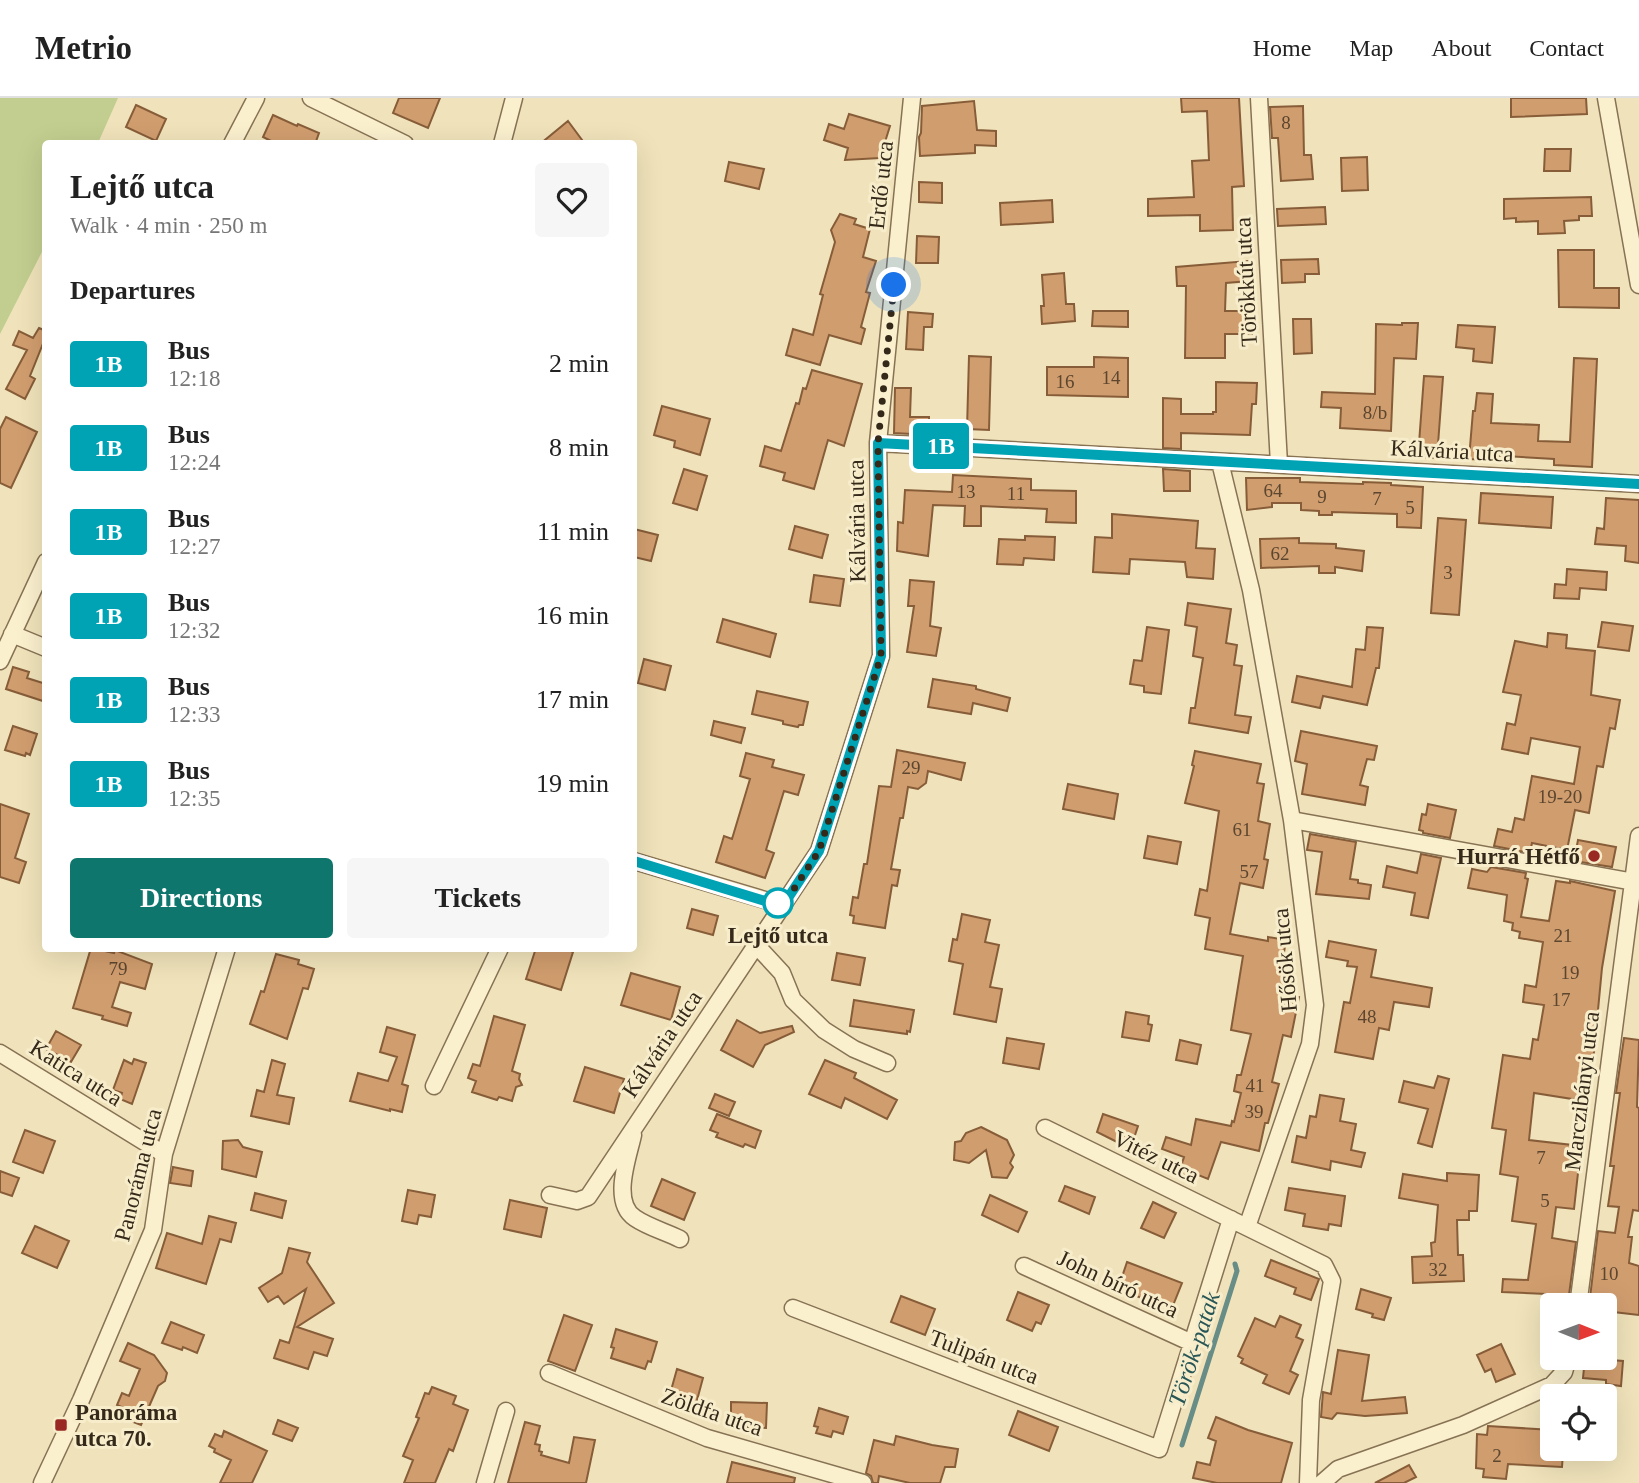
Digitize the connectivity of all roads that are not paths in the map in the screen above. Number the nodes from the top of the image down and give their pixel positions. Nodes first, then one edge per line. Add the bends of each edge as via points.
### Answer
1 (256, 98) edge
2 (311, 98) edge
3 (514, 98) edge
4 (912, 98) edge
5 (1258, 98) edge
6 (1606, 98) edge
7 (234, 140) edge
8 (397, 140) edge
9 (503, 140) edge
10 (1639, 285) edge
11 (878, 443) junction
12 (1220, 462) junction
13 (1279, 464) junction
14 (1639, 484) edge
15 (42, 570) edge
16 (12, 634) junction
17 (42, 646) edge
18 (0, 661) edge
19 (1292, 820) junction
20 (1639, 836) edge
21 (637, 862) edge
22 (1637, 882) edge
23 (784, 904) junction
24 (757, 946) junction
25 (227, 952) edge
26 (498, 952) edge
27 (0, 1053) edge
28 (887, 1063) dead end
29 (435, 1086) dead end
30 (634, 1126) junction
31 (1045, 1128) dead end
32 (164, 1154) junction
33 (550, 1195) dead end
34 (1231, 1219) junction
35 (1247, 1227) junction
36 (680, 1239) dead end
37 (1024, 1266) dead end
38 (1580, 1293) edge
39 (793, 1308) dead end
40 (1192, 1343) junction
41 (1564, 1370) edge
42 (549, 1373) dead end
43 (506, 1411) dead end
44 (42, 1483) edge
45 (485, 1483) edge
46 (863, 1483) edge
47 (1308, 1483) edge
48 (1322, 1483) edge

1 - 7 street
2 - 8 street
3 - 9 street
4 - 11 street, Erdő utca
5 - 13 street, Törökkút utca
6 - 10 street
11 - 12 street, Kálvária utca
11 - 23 street, Kálvária utca via 881,656 819,851
12 - 13 street, Kálvária utca
12 - 19 street, Hősök utca via 1251,590
13 - 14 street, Kálvária utca
15 - 16 street
16 - 17 street
16 - 18 street
19 - 22 street
19 - 35 street, Hősök utca via 1315,1004 1310,1044
20 - 22 street, Marczibányi utca
21 - 23 street
22 - 38 street, Marczibányi utca via 1619,975
23 - 24 street, Kálvária utca
24 - 28 street via 782,974 793,1000 824,1030
24 - 30 street, Kálvária utca
25 - 32 street, Panoráma utca
26 - 29 street
27 - 32 street, Katica utca
30 - 33 street, Kálvária utca via 588,1197 577,1201
30 - 36 street, Kálvária utca via 623,1202 633,1218
31 - 34 street, Vitéz utca
32 - 44 street, Panoráma utca via 153,1230
34 - 35 street, Vitéz utca
34 - 40 street
35 - 47 street via 1324,1265 1332,1281 1311,1400
37 - 40 street, John bíró utca
39 - 40 street, Tulipán utca via 1158,1449
41 - 48 street via 1552,1385 1464,1425 1338,1469
42 - 46 street, Zöldfa utca via 707,1438
43 - 45 street

